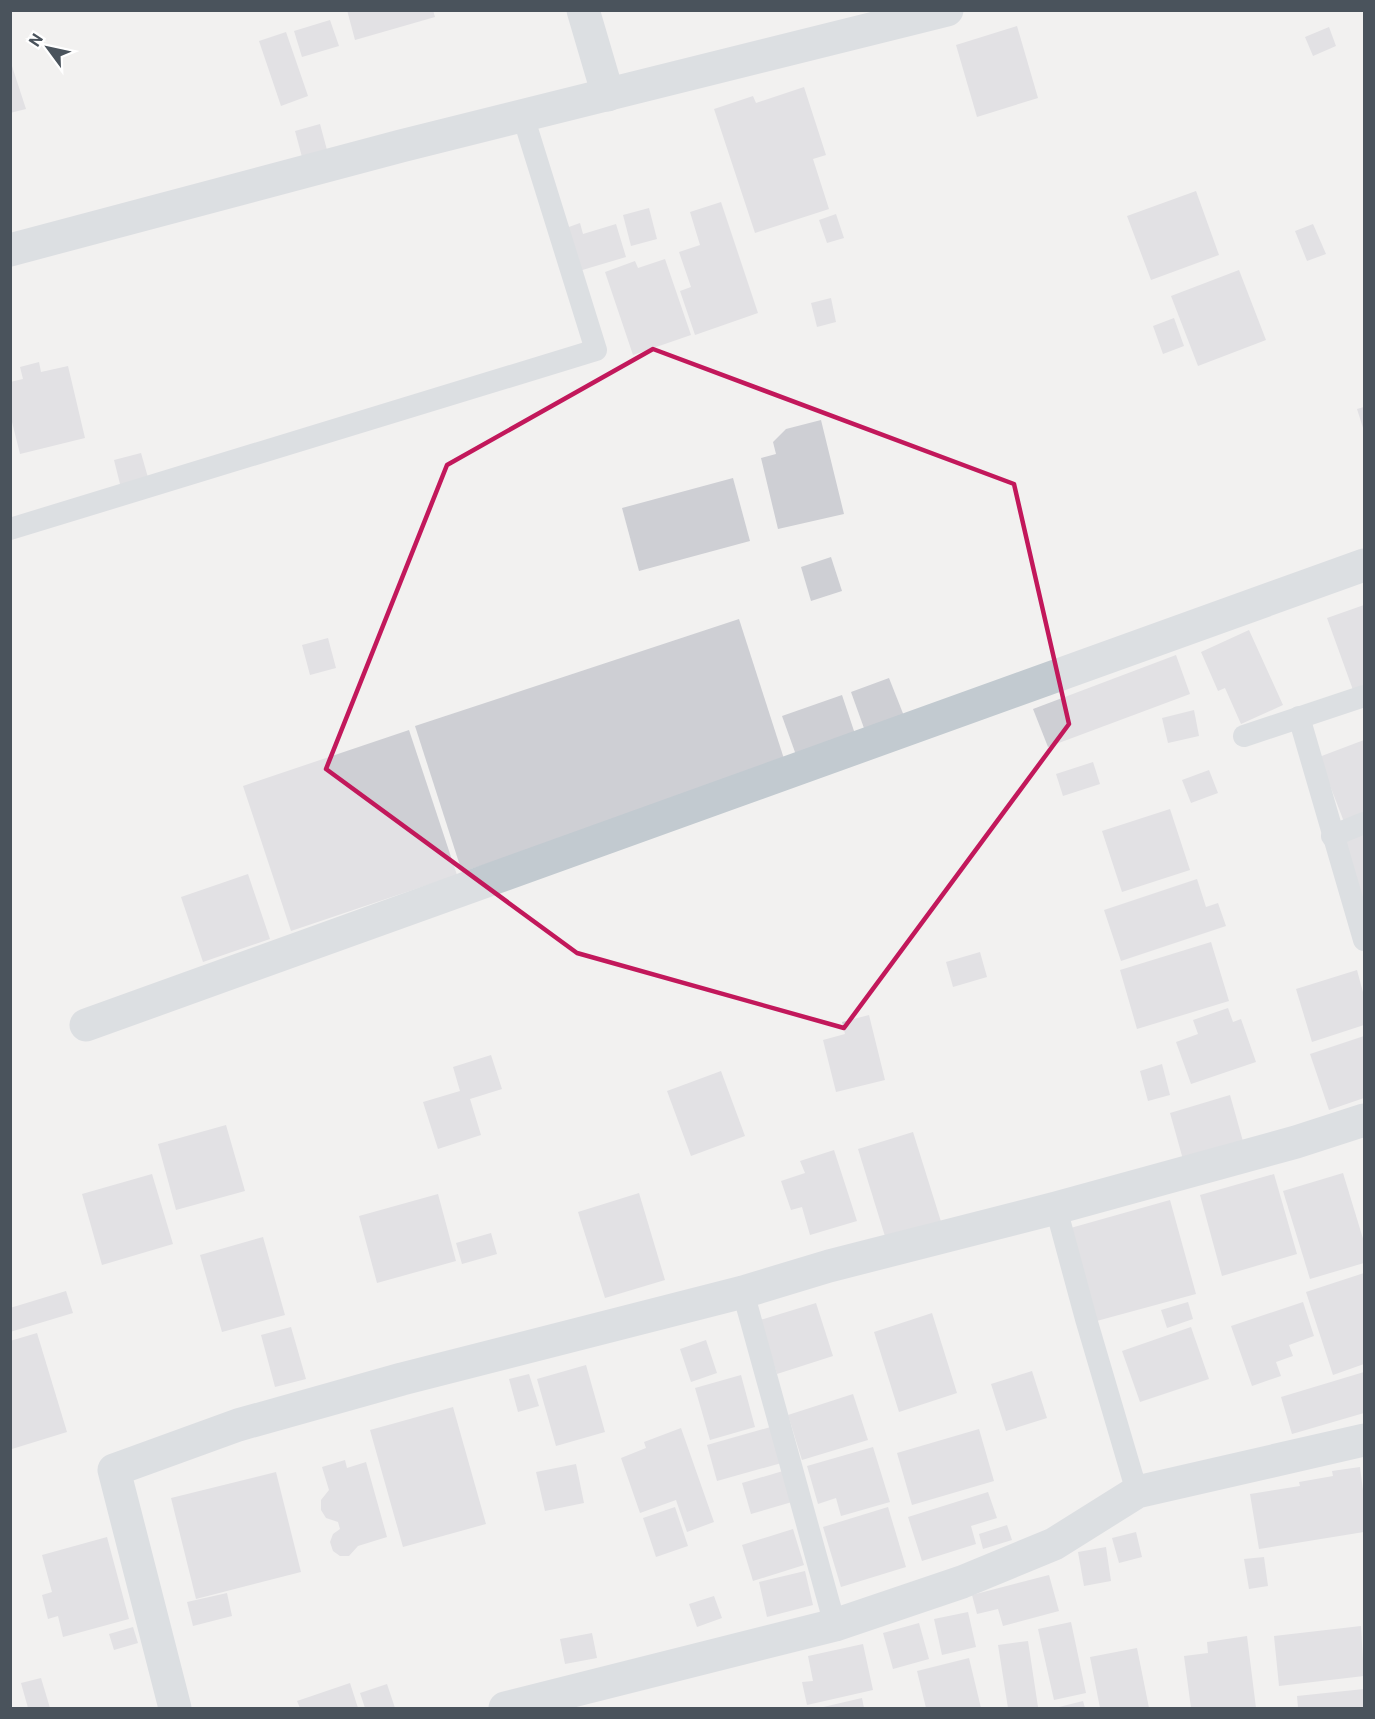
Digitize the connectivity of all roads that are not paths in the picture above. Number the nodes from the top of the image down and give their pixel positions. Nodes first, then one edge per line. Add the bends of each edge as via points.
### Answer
1 (583, 10) edge
2 (947, 10) edge
3 (608, 95) junction
4 (523, 116) junction
5 (10, 250) edge
6 (10, 529) edge
7 (1365, 565) edge
8 (1365, 696) edge
9 (1299, 717) junction
10 (1244, 736) dead end
11 (1365, 823) edge
12 (1332, 837) junction
13 (1365, 940) edge
14 (86, 1025) dead end
15 (1365, 1119) edge
16 (1056, 1208) junction
17 (743, 1292) junction
18 (1365, 1440) edge
19 (1137, 1492) junction
20 (835, 1625) junction
21 (175, 1708) edge
22 (505, 1708) edge

1 - 3 street
2 - 3 street
3 - 4 street
4 - 5 street
4 - 6 lane via 596,350
7 - 14 street
8 - 9 lane
9 - 10 lane
9 - 12 lane
11 - 12 lane
12 - 13 lane
15 - 16 street via 1296,1142
16 - 17 street
16 - 19 lane
17 - 20 lane
17 - 21 street via 238,1425 114,1470
18 - 19 street
19 - 20 street via 1054,1544 962,1582
20 - 22 street

